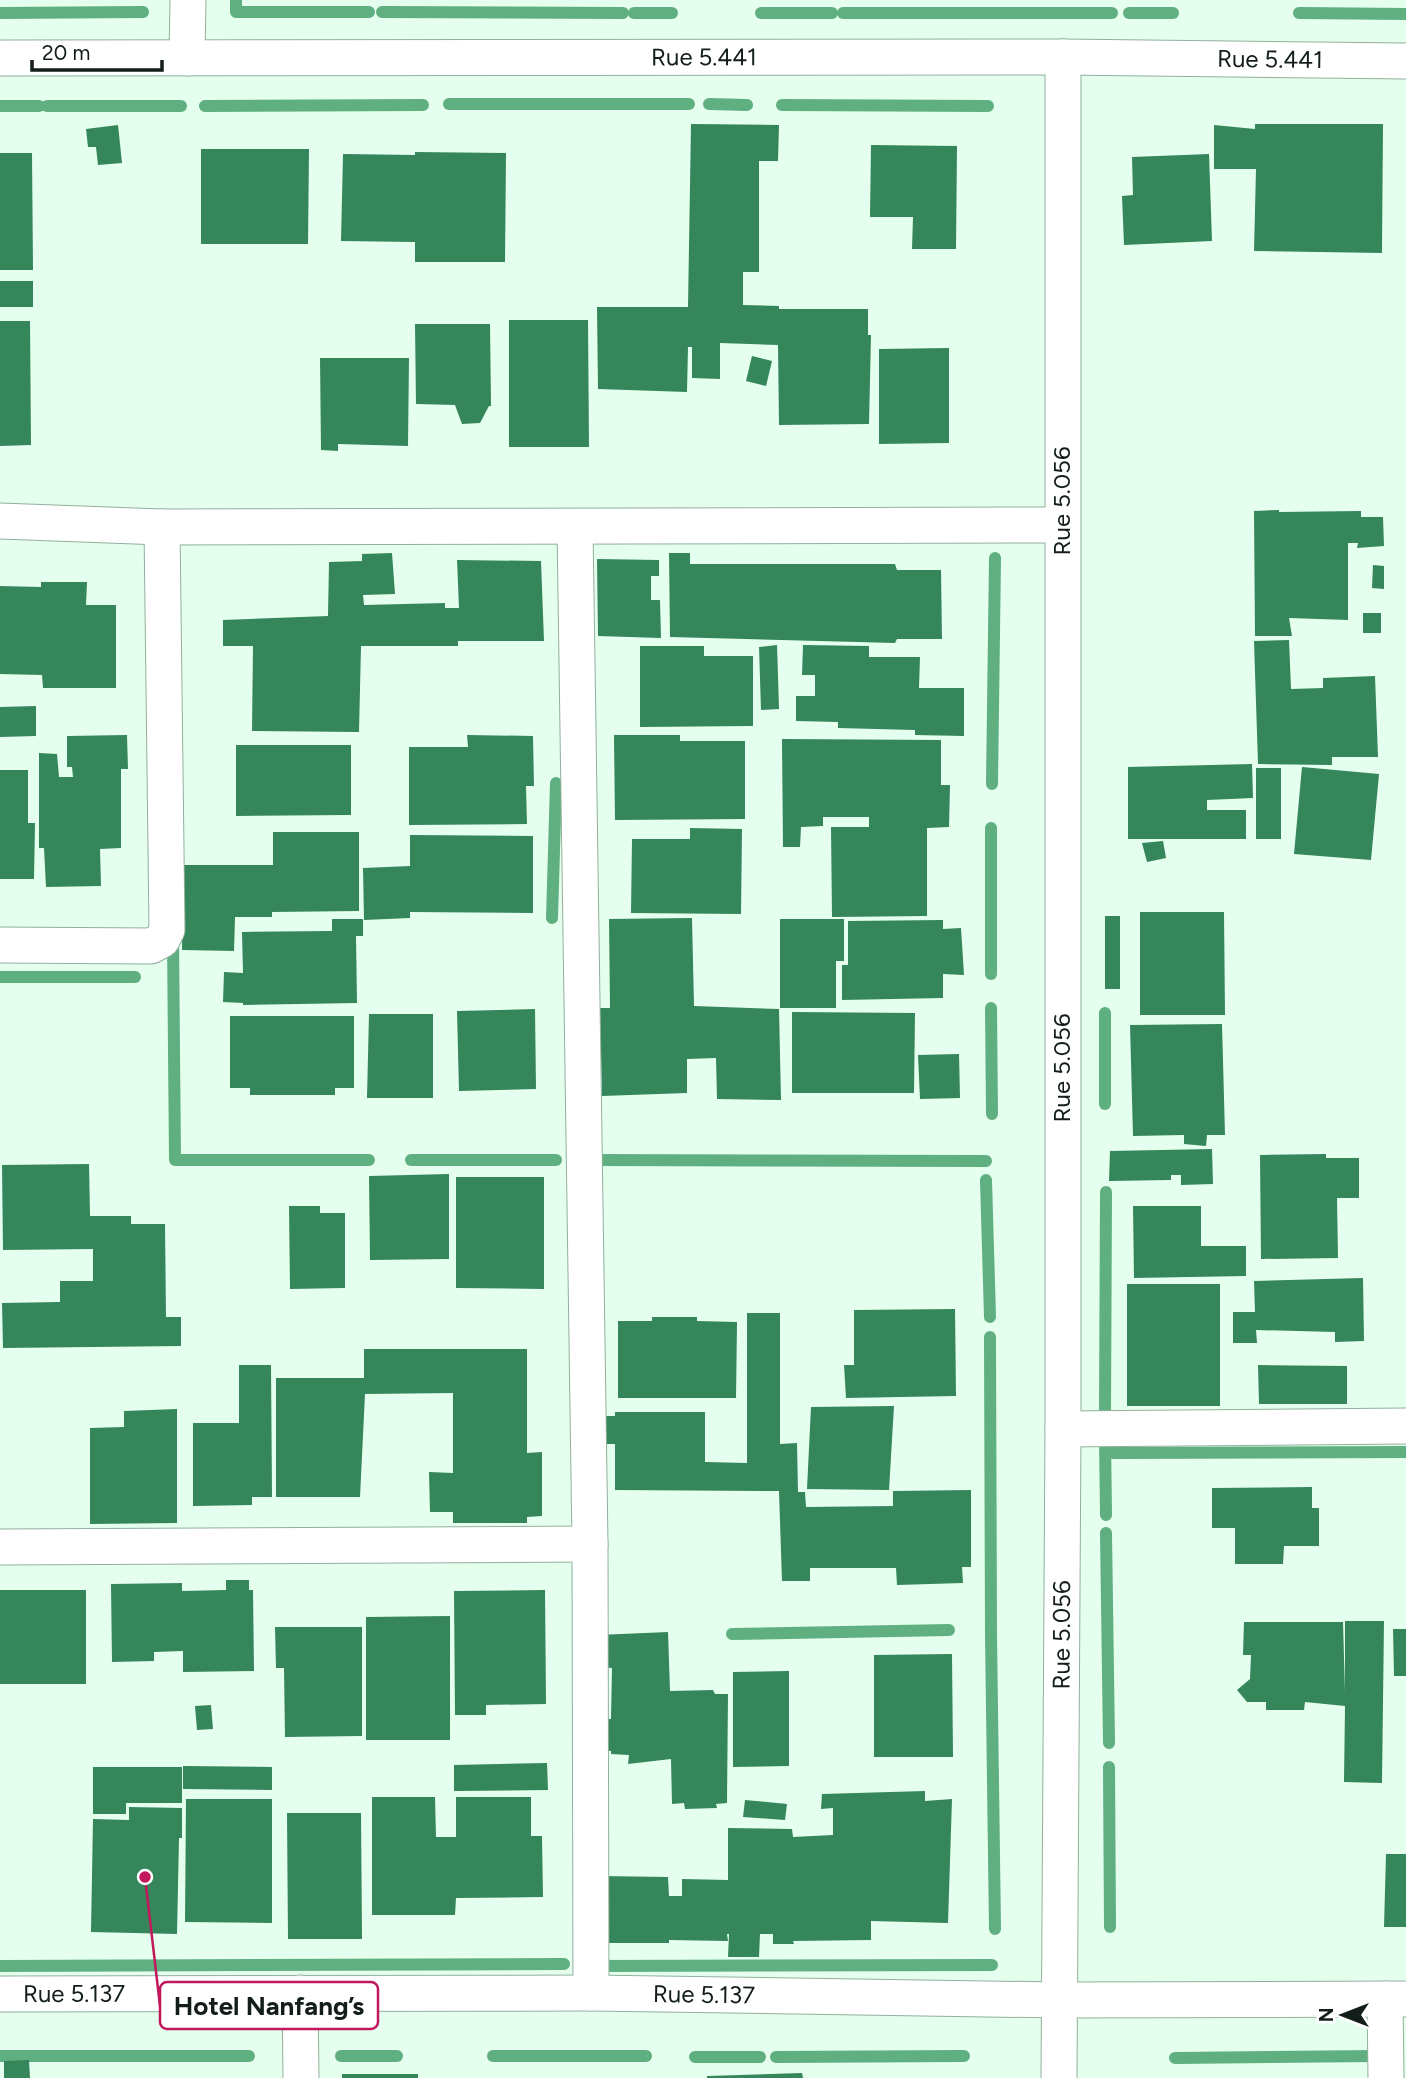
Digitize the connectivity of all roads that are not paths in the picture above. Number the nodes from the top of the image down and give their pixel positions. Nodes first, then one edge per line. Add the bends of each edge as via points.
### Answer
1 (188, 0) edge
2 (1063, 57) junction
3 (0, 58) edge
4 (187, 58) junction
5 (1406, 61) edge
6 (0, 521) edge
7 (1061, 525) junction
8 (162, 527) junction
9 (575, 527) junction
10 (0, 945) edge
11 (1406, 1426) edge
12 (1063, 1429) junction
13 (590, 1544) junction
14 (0, 1547) edge
15 (300, 1993) junction
16 (591, 1993) junction
17 (0, 1994) edge
18 (1396, 1999) edge
19 (1058, 2000) junction
20 (301, 2078) edge
21 (1059, 2078) edge
22 (1386, 2078) edge

1 - 4 street
2 - 4 street, Rue 5.441
2 - 5 street, Rue 5.441
2 - 7 street, Rue 5.056
3 - 4 street, Rue 5.441
6 - 8 street
7 - 9 street
7 - 12 street, Rue 5.056
8 - 9 street
8 - 10 street via 167,930 162,940 151,946
9 - 13 street
11 - 12 street
12 - 19 street, Rue 5.056
13 - 14 street
13 - 16 street
15 - 16 street, Rue 5.137
15 - 17 street, Rue 5.137
15 - 20 street
16 - 19 street, Rue 5.137
18 - 19 street, Rue 5.137
18 - 22 street
19 - 21 street, Rue 5.056

